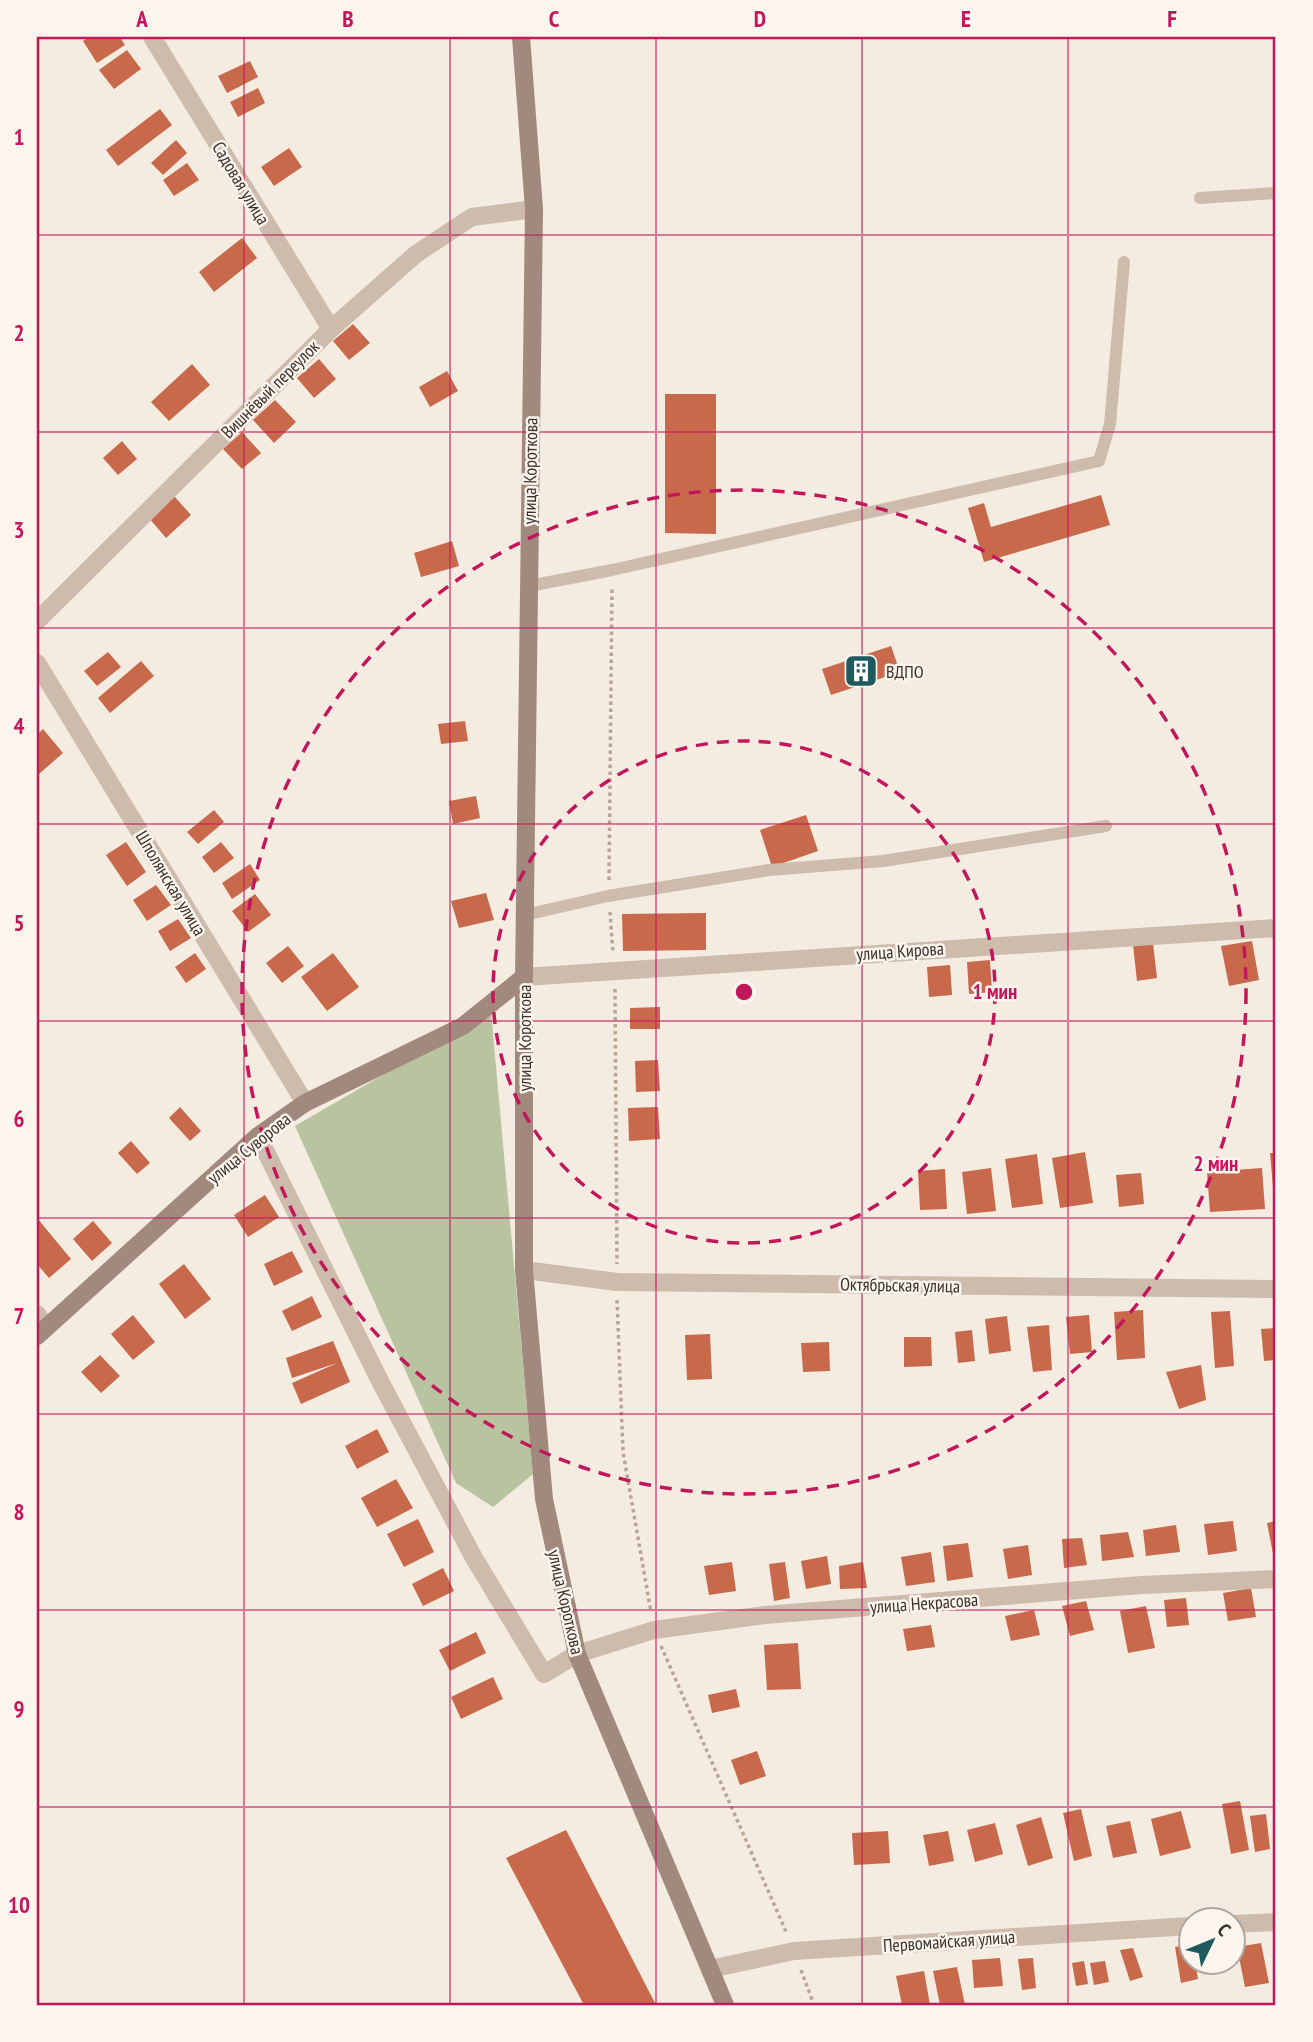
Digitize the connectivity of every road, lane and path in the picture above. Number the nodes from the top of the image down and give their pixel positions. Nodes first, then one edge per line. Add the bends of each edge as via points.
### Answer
1 (152, 37) edge
2 (522, 37) edge
3 (1276, 193) edge
4 (1200, 198) dead end
5 (534, 209) junction
6 (1124, 262) dead end
7 (331, 329) junction
8 (529, 586) junction
9 (37, 621) edge
10 (37, 663) edge
11 (1107, 826) dead end
12 (525, 915) junction
13 (1276, 928) edge
14 (524, 977) junction
15 (305, 1103) junction
16 (258, 1136) junction
17 (524, 1270) junction
18 (1276, 1289) edge
19 (40, 1325) edge
20 (1276, 1579) edge
21 (577, 1654) junction
22 (1276, 1922) edge
23 (1246, 1923) edge
24 (1176, 1927) edge
25 (709, 1969) junction
26 (725, 2005) edge

1 - 7 street, Садовая улица
2 - 5 street, улица Короткова
3 - 4 lane
5 - 7 street, Вишнёвый переулок via 472,217 416,254
5 - 8 street, улица Короткова
6 - 8 lane via 1110,424 1099,461
7 - 9 street, Вишнёвый переулок
8 - 12 street, улица Короткова
10 - 15 street, Шполянская улица
11 - 12 lane via 883,861 769,870 608,896
12 - 14 street, улица Короткова
13 - 14 street, улица Кирова
14 - 15 street, улица Суворова via 463,1026
14 - 17 street, улица Короткова
15 - 16 street, улица Суворова
16 - 19 street, улица Суворова
16 - 21 street, улица Некрасова via 474,1558 544,1674
17 - 18 street, Октябрьская улица via 617,1282
17 - 21 street, улица Короткова via 544,1499
20 - 21 street, улица Некрасова via 765,1615 654,1630
21 - 25 street, улица Короткова
22 - 23 street
24 - 25 street, Первомайская улица via 794,1951
25 - 26 street, улица Короткова

